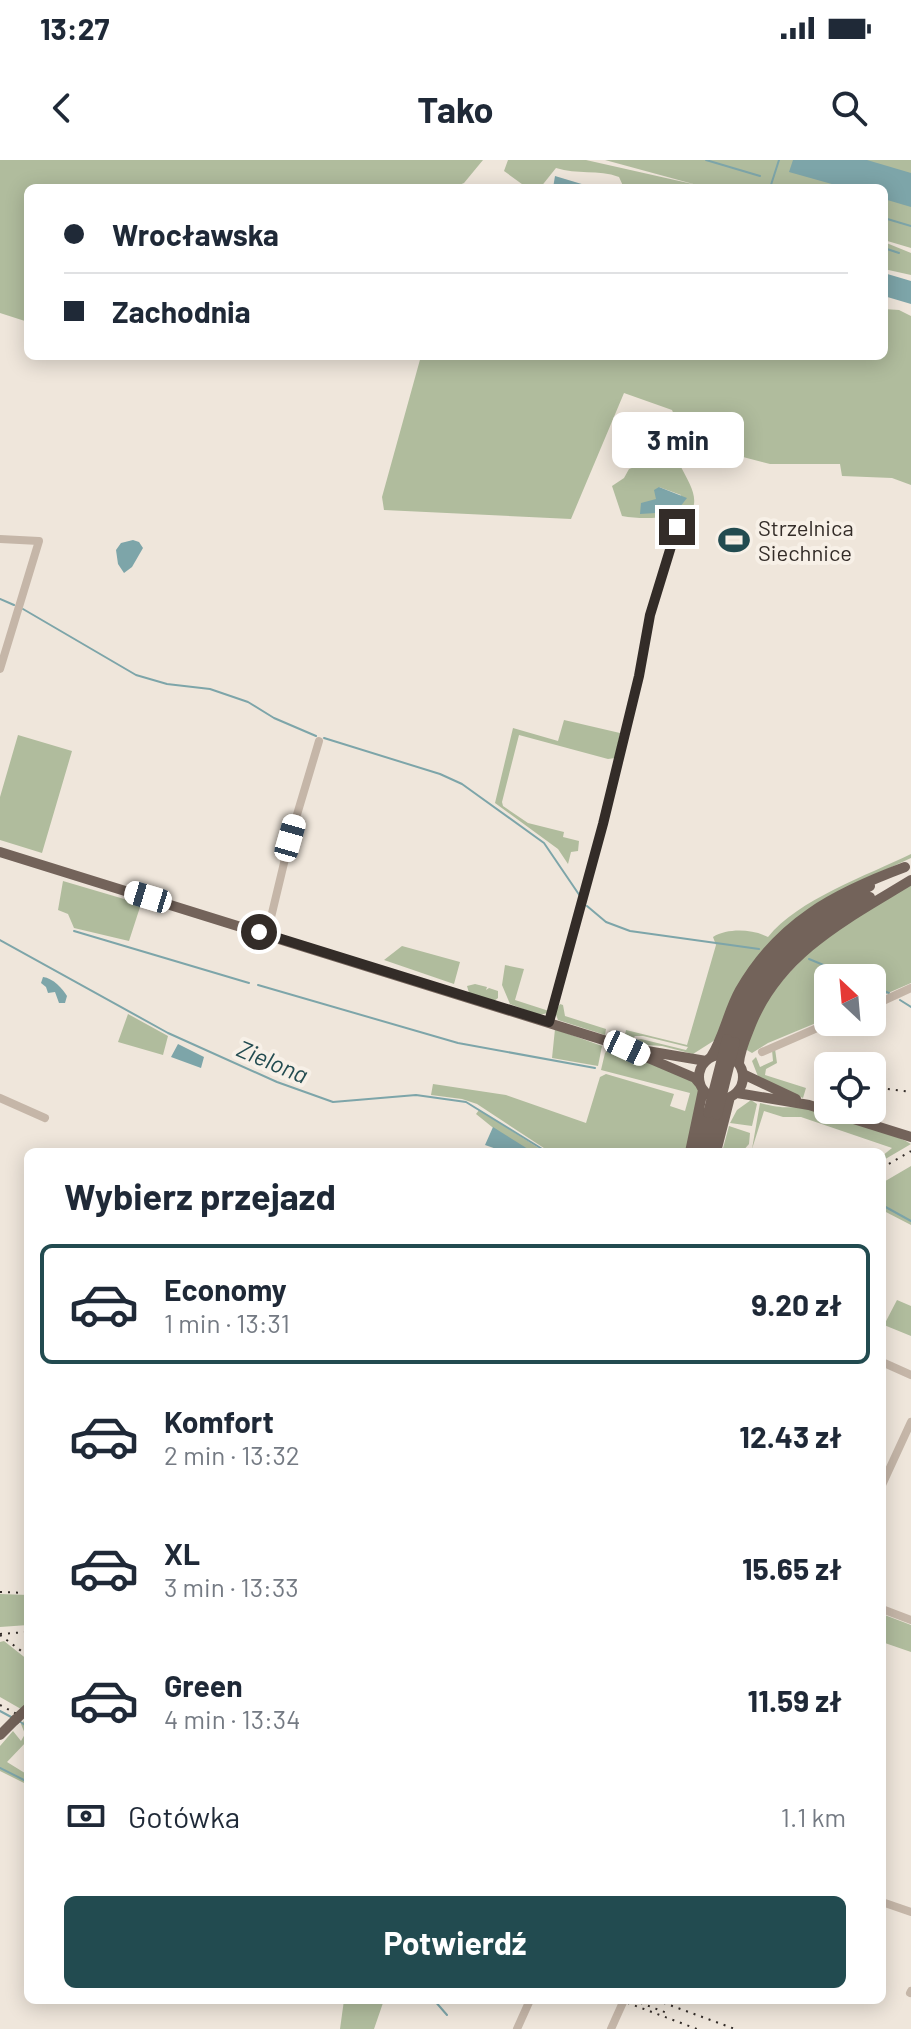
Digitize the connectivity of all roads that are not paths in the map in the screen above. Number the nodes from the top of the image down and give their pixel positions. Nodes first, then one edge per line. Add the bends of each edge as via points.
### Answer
1 (677, 527) dead end
2 (0, 539) edge
3 (0, 669) edge
4 (319, 741) dead end
5 (0, 852) edge
6 (910, 872) edge
7 (267, 934) junction
8 (911, 988) edge
9 (886, 1000) edge
10 (549, 1022) junction
11 (814, 1029) edge
12 (627, 1048) junction
13 (762, 1052) dead end
14 (708, 1059) junction
15 (741, 1068) junction
16 (701, 1087) junction
17 (733, 1095) junction
18 (0, 1098) edge
19 (809, 1105) junction
20 (712, 1114) junction
21 (45, 1118) dead end
22 (911, 1137) edge
23 (691, 1148) edge
24 (700, 1148) edge
25 (708, 1148) edge
26 (717, 1148) edge
27 (886, 1364) edge
28 (911, 1375) edge
29 (911, 1422) edge
30 (900, 1446) junction
31 (911, 1450) edge
32 (886, 1476) edge
33 (886, 1611) edge
34 (911, 1620) edge
35 (24, 1712) edge
36 (0, 1735) edge
37 (886, 1903) edge
38 (911, 1912) edge
39 (528, 2004) edge
40 (622, 2004) edge
41 (517, 2029) edge
42 (611, 2029) edge

1 - 10 street via 650,615 594,859
2 - 3 street via 39,541
4 - 7 street
5 - 7 main road
6 - 14 main road via 850,888 773,945 740,990
6 - 15 main road via 791,963 756,1012
6 - 20 main road, bridge via 834,917 791,950 731,1040
7 - 10 main road
8 - 9 street
10 - 12 main road
11 - 13 street
12 - 14 main road
12 - 16 main road via 695,1078
14 - 15 main road via 726,1055
14 - 16 main road via 701,1068
15 - 17 main road via 741,1087
15 - 19 main road
16 - 17 main road via 715,1098
16 - 23 main road
17 - 19 main road
17 - 26 main road
18 - 21 street
19 - 22 main road
20 - 24 main road
20 - 25 main road
27 - 28 street
29 - 30 street
30 - 31 street
30 - 32 street
33 - 34 street
35 - 36 main road, bridge
37 - 38 street
39 - 41 street
40 - 42 street

